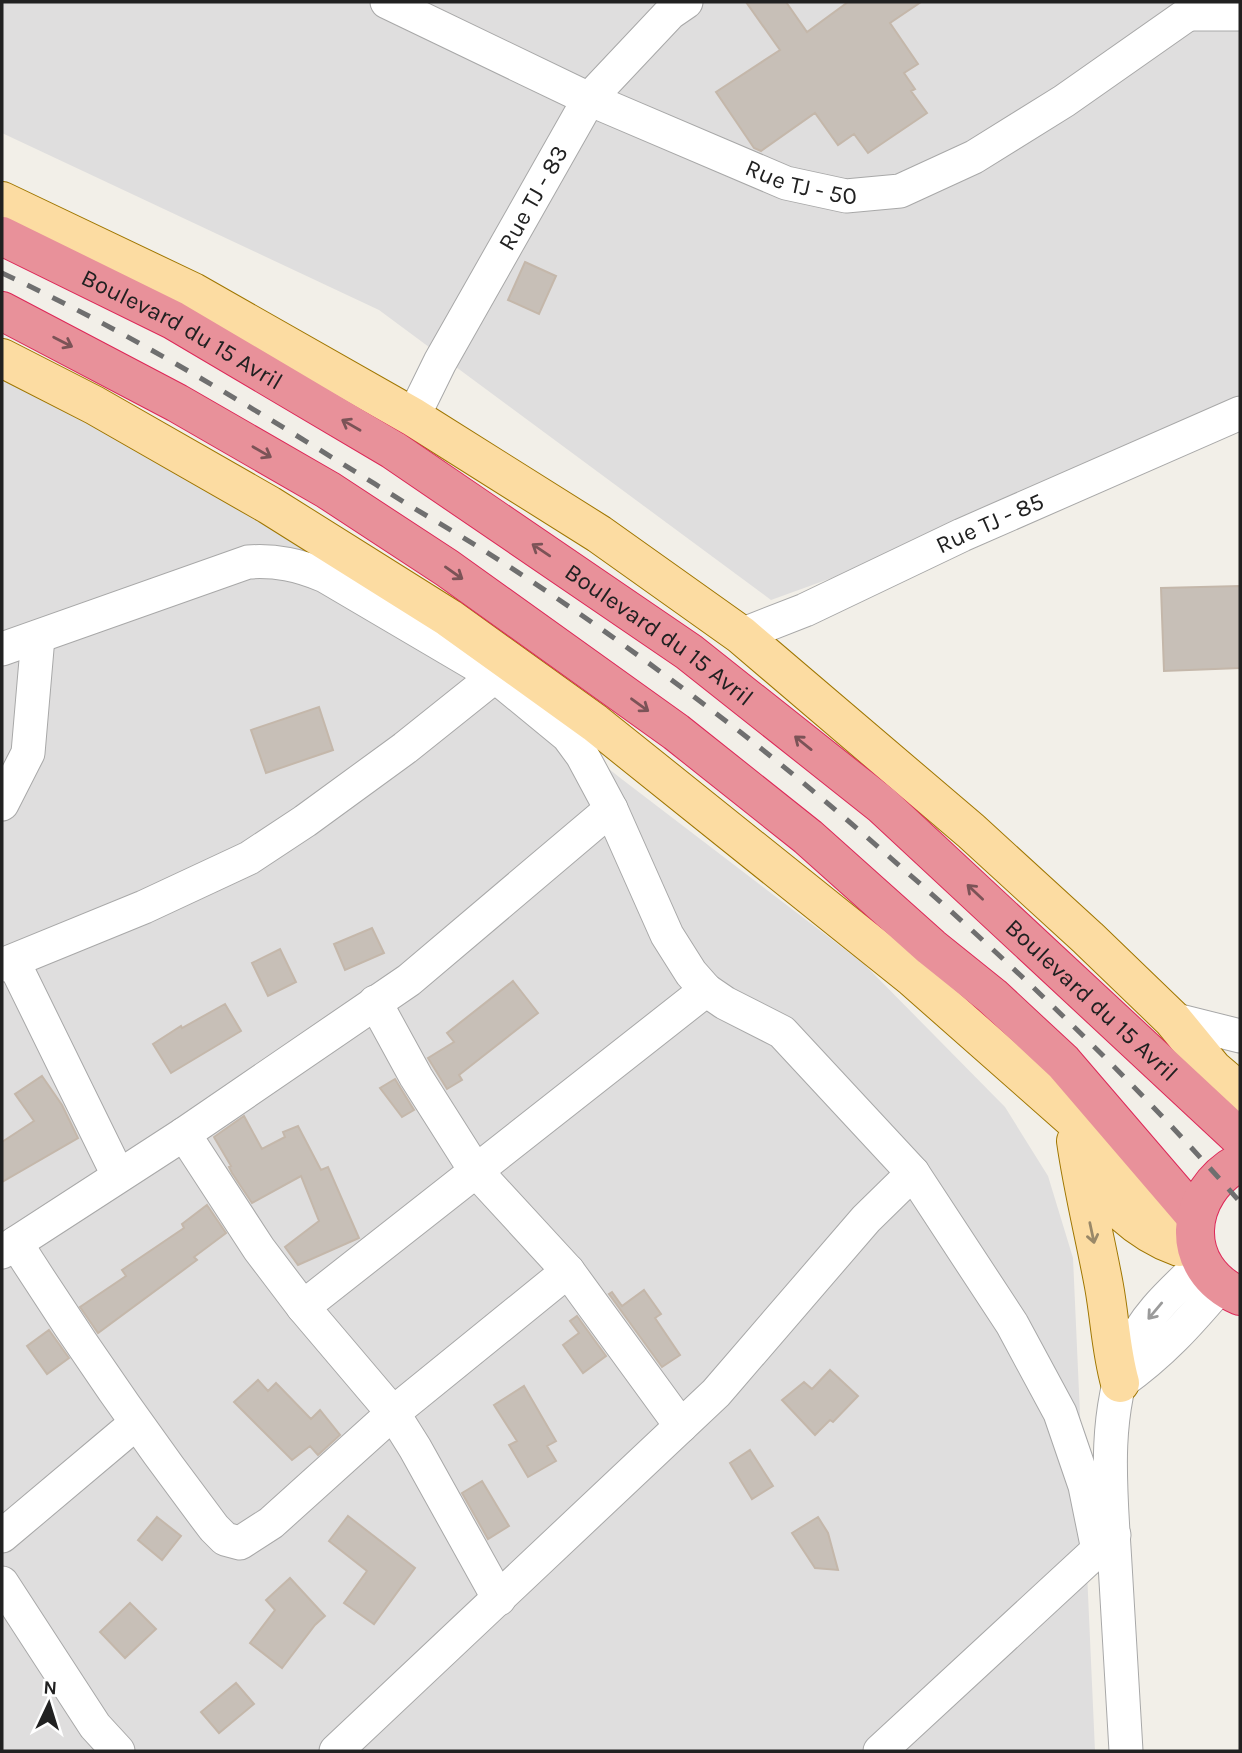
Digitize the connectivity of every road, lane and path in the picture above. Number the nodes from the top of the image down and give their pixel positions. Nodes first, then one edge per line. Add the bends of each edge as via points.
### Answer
1 (387, 2) edge
2 (673, 6) edge
3 (1191, 8) edge
4 (1240, 14) edge
5 (589, 99) junction
6 (2, 201) edge
7 (2, 236) edge
8 (2, 311) edge
9 (2, 358) edge
10 (1240, 413) edge
11 (413, 417) junction
12 (741, 635) junction
13 (38, 637) junction
14 (2, 649) edge
15 (495, 676) junction
16 (2, 804) edge
17 (611, 809) junction
18 (7, 963) edge
19 (706, 990) junction
20 (375, 1002) junction
21 (1172, 1019) junction
22 (1240, 1036) edge
23 (1226, 1074) edge
24 (1240, 1097) edge
25 (1072, 1128) junction
26 (184, 1134) junction
27 (1240, 1138) edge
28 (1240, 1162) edge
29 (475, 1170) junction
30 (913, 1173) junction
31 (118, 1175) junction
32 (9, 1247) edge
33 (1209, 1258) edge
34 (568, 1271) junction
35 (303, 1307) junction
36 (1119, 1383) junction
37 (393, 1413) junction
38 (135, 1424) junction
39 (681, 1426) junction
40 (2, 1536) edge
41 (1106, 1543) junction
42 (2, 1583) edge
43 (499, 1599) junction
44 (118, 1751) edge
45 (336, 1751) edge
46 (880, 1751) edge
47 (1126, 1751) edge

1 - 5 street, Rue TJ - 50
2 - 5 street, Rue TJ - 83
3 - 4 street
3 - 5 street, Rue TJ - 50 via 1064,101 974,157 900,191 846,196 786,183
5 - 11 street, Rue TJ - 83 via 439,362
6 - 11 main road, Boulevard du 15 Avril via 193,292
27 -> 7 highway, Boulevard du 15 Avril via 882,805 689,652 393,450 173,320
8 -> 33 highway via 177,403 328,490 447,568 676,732 808,837 1053,1052
9 - 25 main road via 269,505 449,618 594,723 914,978
10 - 12 street, Rue TJ - 85
11 - 12 main road, Boulevard du 15 Avril via 598,534
12 - 21 main road, Boulevard du 15 Avril via 971,831
13 - 14 street
13 - 15 street via 248,562 272,561 325,576
13 - 16 street via 28,753
15 - 17 street via 568,736
15 - 18 street via 394,756 249,858
17 - 19 street via 667,935
17 - 20 street via 409,980
18 - 31 street
19 - 29 street
19 - 30 street via 782,1032
20 - 26 street
20 - 29 street
21 - 22 street
21 - 23 main road, Boulevard du 15 Avril
23 - 24 main road, Boulevard du 15 Avril
25 - 33 main road via 1092,1136 1150,1202
25 -> 36 main road
26 - 31 street
26 - 35 street
28 - 33 highway via 1211,1183 1202,1199
29 - 34 street
29 - 35 street
30 - 39 street via 866,1219
30 - 41 street via 1013,1324 1060,1413
31 - 32 street
32 - 38 street
33 - 36 street via 1154,1311 1139,1332
34 - 37 street
34 - 39 street
35 - 37 street
36 - 41 street via 1112,1413
37 - 38 street via 271,1523 240,1543 225,1539 214,1528
37 - 43 street
38 - 40 street
39 - 43 street
41 - 46 street
41 - 47 street
42 - 44 street via 95,1726
43 - 45 street

